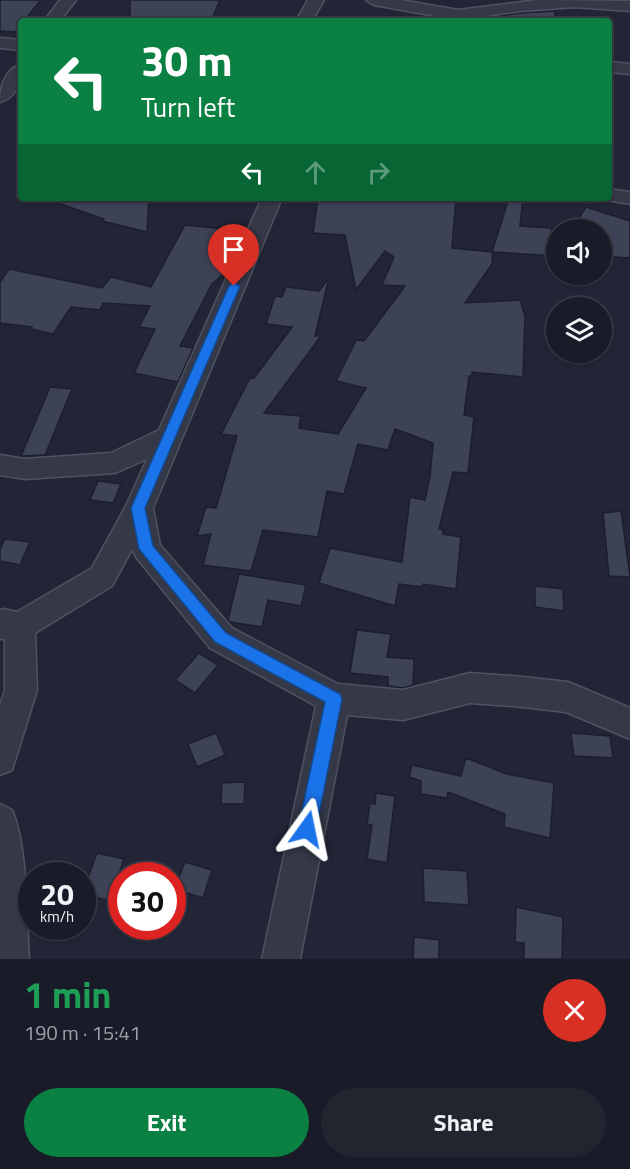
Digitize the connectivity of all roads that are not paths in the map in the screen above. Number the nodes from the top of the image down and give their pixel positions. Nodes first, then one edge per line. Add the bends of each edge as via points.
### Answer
1 (68, 0) edge
2 (316, 0) edge
3 (374, 0) edge
4 (630, 6) edge
5 (54, 18) edge
6 (306, 18) edge
7 (0, 43) edge
8 (18, 45) edge
9 (612, 68) edge
10 (630, 69) edge
11 (18, 74) edge
12 (0, 97) edge
13 (612, 195) edge
14 (630, 198) edge
15 (271, 201) edge
16 (169, 437) junction
17 (0, 465) edge
18 (138, 508) junction
19 (7, 624) edge
20 (334, 699) junction
21 (630, 724) edge
22 (0, 759) edge
23 (0, 822) edge
24 (10, 959) edge
25 (281, 959) edge

1 - 5 street
2 - 6 street
3 - 4 street via 458,15 575,2
7 - 8 street
9 - 10 street
11 - 12 street
13 - 14 street
15 - 16 street
16 - 17 street via 115,463 25,469
16 - 18 street
18 - 19 street via 102,577
18 - 20 street via 147,549 221,638
19 - 22 street via 21,690
20 - 21 street via 403,705 470,688 512,691 568,697
20 - 25 street
23 - 24 street

